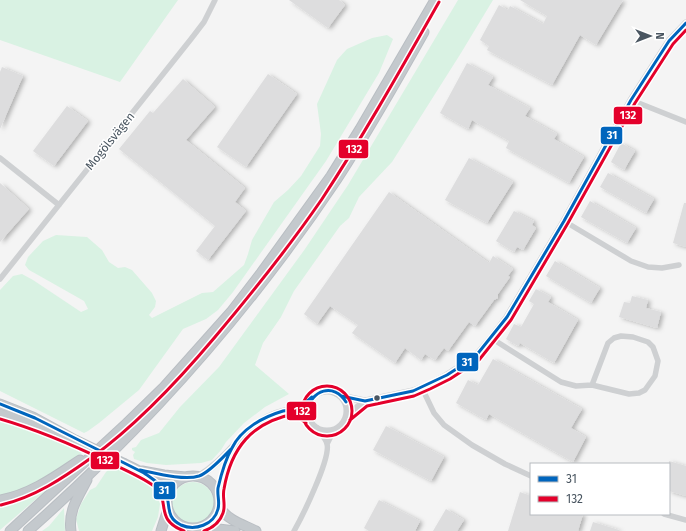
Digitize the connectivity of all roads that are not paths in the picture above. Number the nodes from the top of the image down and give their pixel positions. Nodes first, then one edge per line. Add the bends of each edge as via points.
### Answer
1 (215, 0) edge
2 (435, 0) edge
3 (442, 0) edge
4 (686, 23) edge
5 (631, 100) junction
6 (686, 122) edge
7 (0, 158) edge
8 (59, 205) junction
9 (564, 221) junction
10 (679, 265) dead end
11 (0, 279) edge
12 (491, 338) junction
13 (592, 385) junction
14 (422, 388) junction
15 (341, 396) junction
16 (312, 397) junction
17 (366, 401) junction
18 (0, 404) edge
19 (295, 409) junction
20 (0, 414) edge
21 (347, 416) junction
22 (309, 419) junction
23 (317, 428) junction
24 (334, 430) junction
25 (75, 440) junction
26 (106, 442) junction
27 (327, 444) junction
28 (233, 446) junction
29 (135, 469) junction
30 (92, 472) junction
31 (199, 476) junction
32 (530, 476) edge
33 (186, 477) junction
34 (218, 492) junction
35 (168, 497) junction
36 (0, 500) edge
37 (219, 507) junction
38 (168, 509) junction
39 (668, 515) edge
40 (686, 520) edge
41 (202, 527) junction
42 (183, 529) edge
43 (10, 531) edge
44 (28, 531) edge
45 (71, 531) edge
46 (161, 531) edge
47 (235, 531) edge
48 (256, 531) edge
49 (294, 531) edge

1 - 8 street, Mogölsvägen via 195,34
2 - 26 highway via 331,176 261,273 231,312 164,387
3 - 30 highway via 349,159 298,235 205,353
4 - 5 street via 677,31
5 - 6 street
5 - 9 street
7 - 8 street
8 - 11 street, Mogölsvägen
9 - 10 street via 631,261 648,267
9 - 12 street
12 - 13 street via 561,382 576,386
12 - 14 street via 475,357
13 - 13 street via 630,394 645,390 655,376 658,361 653,347 633,336 614,338 608,343
14 - 17 street
14 - 32 street via 434,413 444,425 472,445
15 - 16 street via 328,390
15 - 17 street
15 - 21 street via 347,405
16 - 19 street
16 - 22 street via 307,408
17 - 21 street
18 - 25 highway via 33,417
19 - 22 street
19 - 28 street via 261,420
20 - 25 highway
21 - 24 street via 343,425
22 - 23 street
23 - 24 street via 325,431
23 - 27 street
24 - 27 street
25 - 29 highway, bridge
26 - 36 highway via 48,481 18,496
26 - 43 highway
27 - 49 street via 322,469
28 - 31 street via 214,466
28 - 34 street
29 - 33 highway
29 - 35 highway via 160,485
30 - 44 highway
30 - 45 highway via 71,511
31 - 33 highway
31 - 34 highway via 213,485
33 - 35 highway via 172,487
34 - 37 highway
35 - 38 highway
37 - 41 highway via 211,522
37 - 48 highway via 231,520
38 - 42 highway
38 - 46 highway
39 - 40 street
41 - 42 highway
41 - 47 highway

